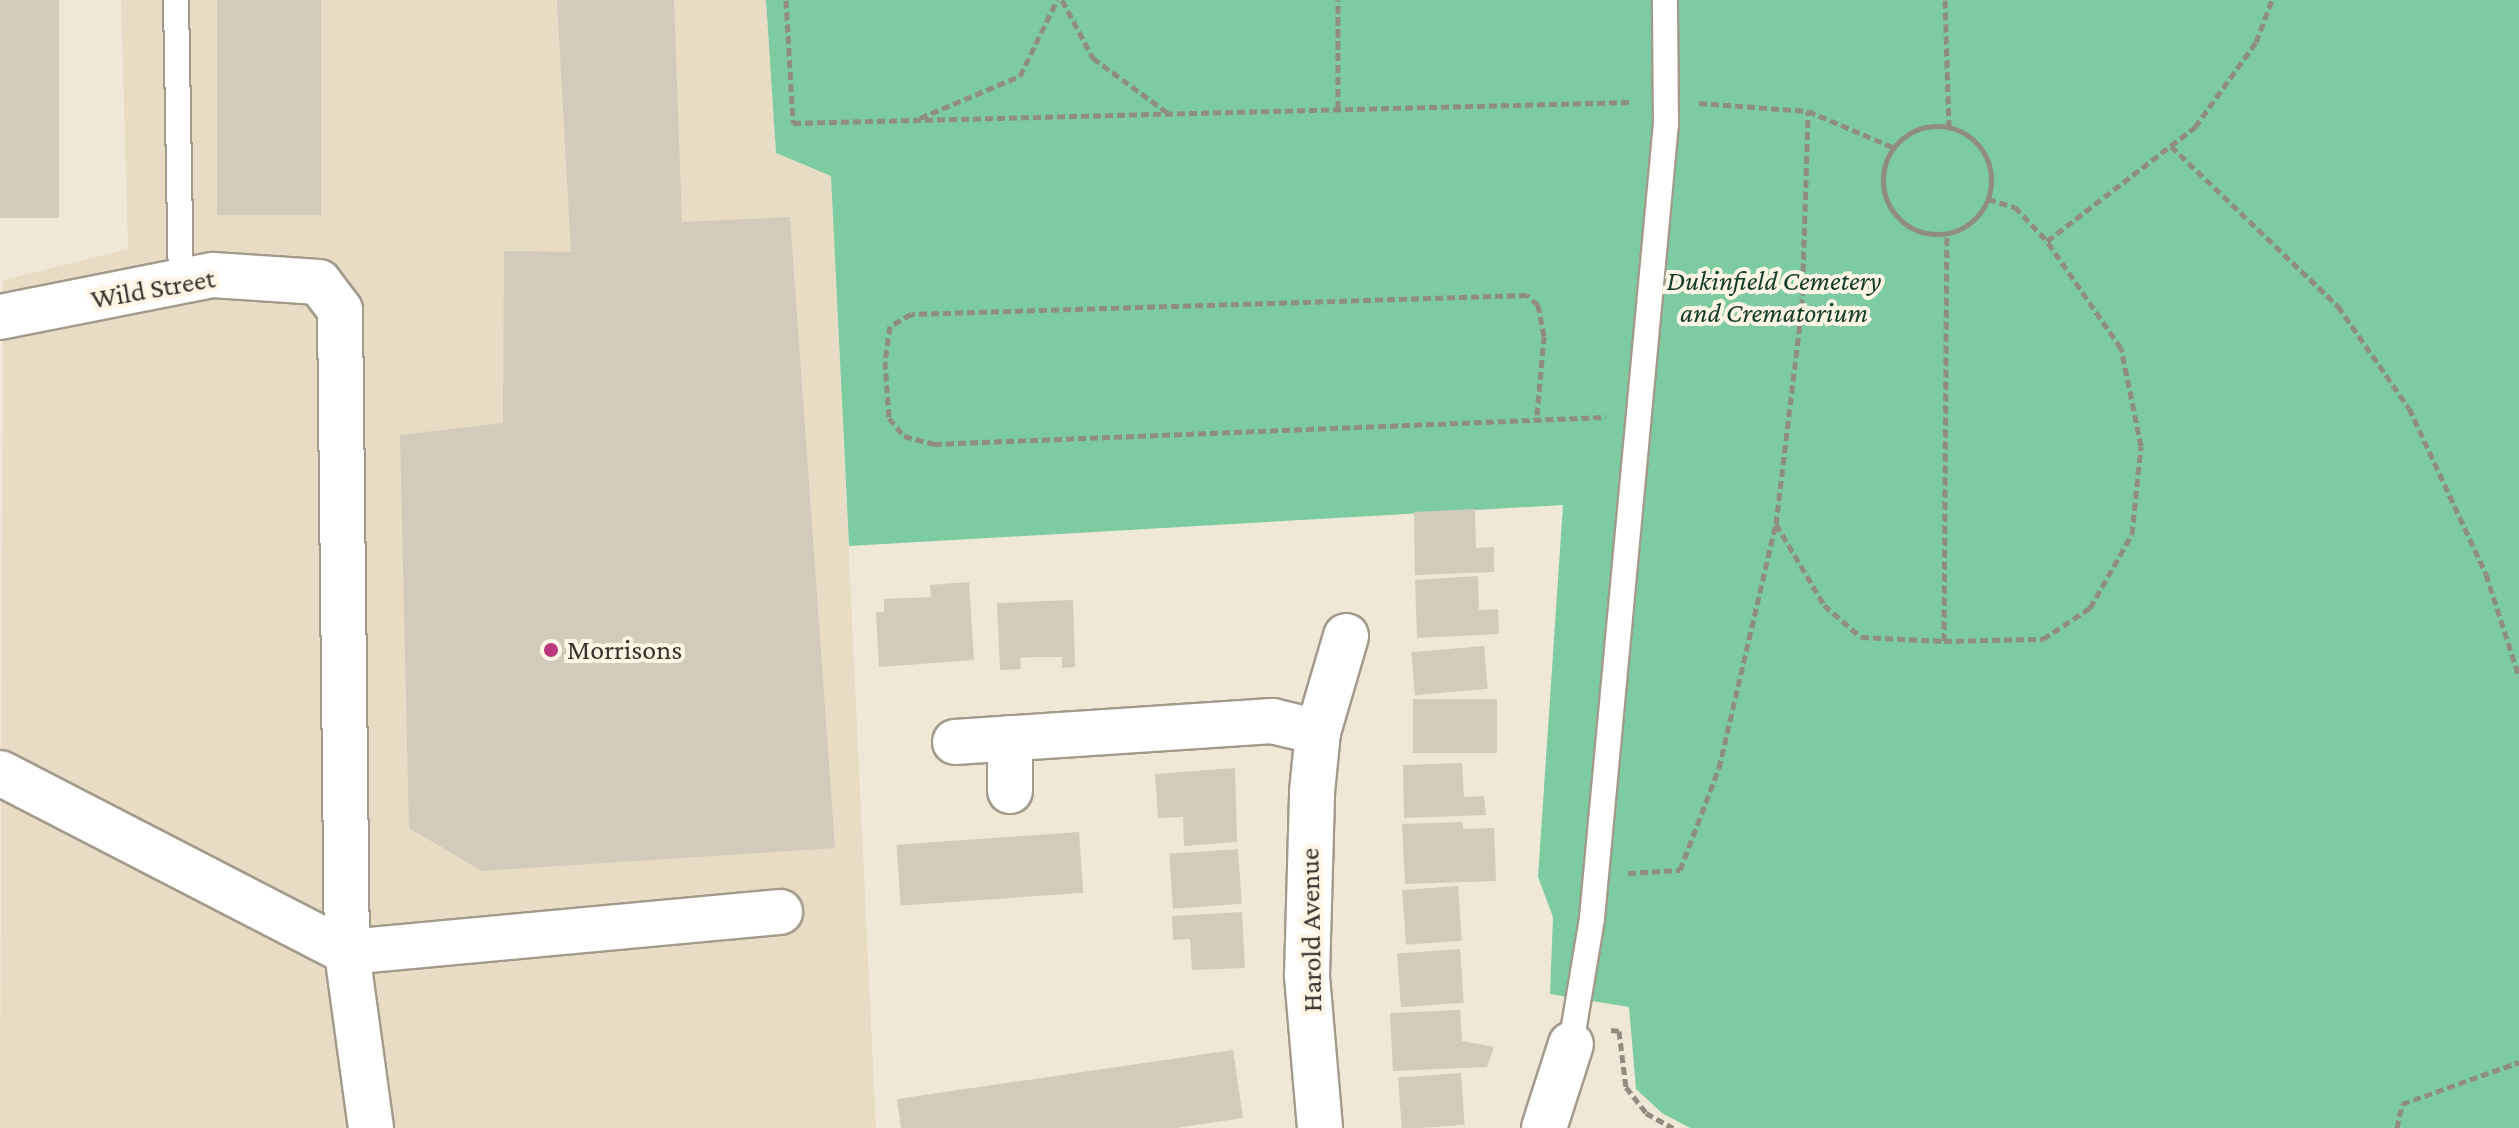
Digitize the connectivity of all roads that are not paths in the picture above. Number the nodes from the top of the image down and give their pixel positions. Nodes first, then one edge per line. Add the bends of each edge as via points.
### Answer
1 (176, 0) edge
2 (1665, 0) edge
3 (181, 281) junction
4 (0, 317) edge
5 (1346, 636) dead end
6 (1318, 732) junction
7 (1010, 738) junction
8 (955, 742) dead end
9 (0, 773) edge
10 (1010, 791) dead end
11 (780, 912) dead end
12 (347, 952) junction
13 (1573, 1033) joint
14 (371, 1128) edge
15 (1320, 1128) edge
16 (1544, 1128) edge

1 - 3 lane
2 - 13 lane via 1666,101 1638,417 1595,875
3 - 4 street, Wild Street
3 - 12 street, Wild Street via 213,275 319,282 340,310
5 - 6 street, Harold Avenue
6 - 7 street via 1272,721
6 - 15 street, Harold Avenue via 1306,911
7 - 8 street
7 - 10 street
9 - 12 street
11 - 12 street
12 - 14 street
13 - 16 street

